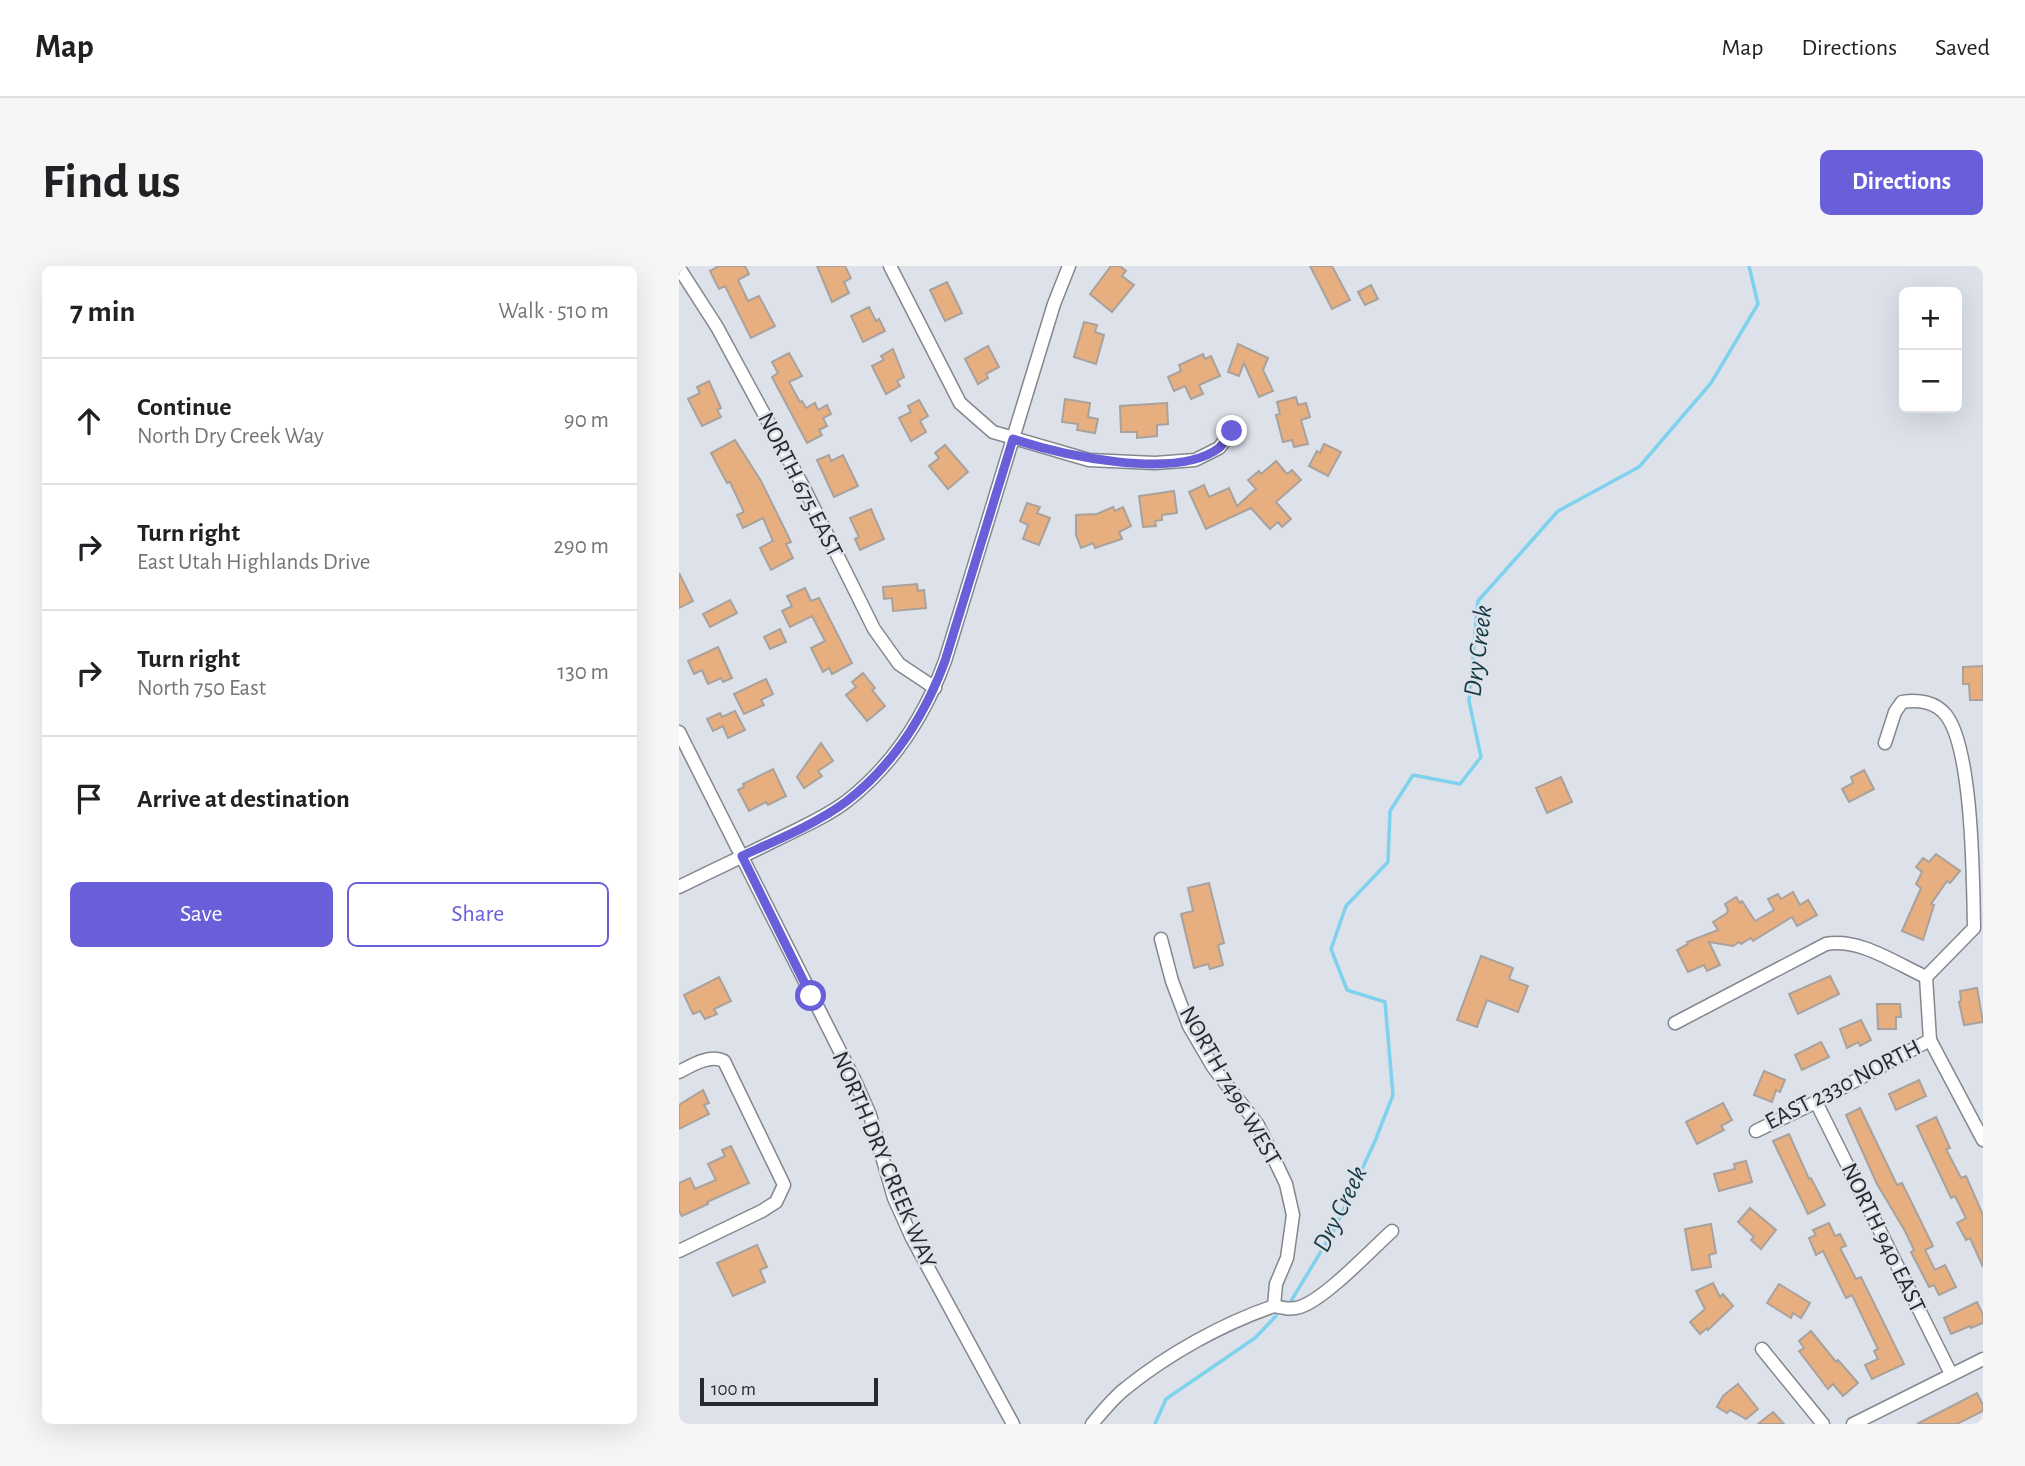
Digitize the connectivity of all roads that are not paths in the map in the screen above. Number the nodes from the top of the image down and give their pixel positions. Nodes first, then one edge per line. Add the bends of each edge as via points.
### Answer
1 (890, 266) edge
2 (1069, 266) edge
3 (679, 268) edge
4 (1232, 431) dead end
5 (1013, 439) junction
6 (935, 688) junction
7 (679, 732) edge
8 (1885, 743) dead end
9 (742, 856) junction
10 (679, 887) edge
11 (1161, 939) dead end
12 (1926, 977) junction
13 (1675, 1023) dead end
14 (1930, 1040) junction
15 (679, 1072) edge
16 (1816, 1102) junction
17 (1756, 1130) dead end
18 (1983, 1140) edge
19 (1392, 1231) dead end
20 (679, 1251) edge
21 (1274, 1306) junction
22 (1762, 1349) dead end
23 (1983, 1359) edge
24 (1951, 1374) junction
25 (1013, 1424) edge
26 (1091, 1424) edge
27 (1823, 1424) edge
28 (1853, 1424) edge

1 - 5 street via 960,402 985,427
2 - 5 street
3 - 6 street, NORTH 675 EAST via 717,327 796,473 874,629 899,664
4 - 5 street via 1219,448 1195,460 1155,463 1089,460
5 - 6 street
6 - 9 street via 888,762 846,801
7 - 9 street, NORTH DRY CREEK WAY
8 - 12 street via 1902,702 1916,699 1945,713 1956,730 1963,761 1975,928
9 - 10 street
9 - 25 street, NORTH DRY CREEK WAY via 856,1083 912,1238
11 - 21 street, NORTH 7496 WEST via 1189,1026 1213,1067 1258,1125 1286,1184 1293,1215
12 - 13 street via 1855,944 1826,944
12 - 14 street
14 - 16 street, EAST 2330 NORTH
14 - 18 street
15 - 20 street via 708,1059 724,1061 782,1178 783,1191 762,1211
16 - 17 street, EAST 2330 NORTH
16 - 24 street, NORTH 940 EAST
19 - 21 street via 1315,1301 1298,1308
21 - 26 street via 1169,1358 1124,1389
22 - 27 street
23 - 24 street
24 - 28 street

